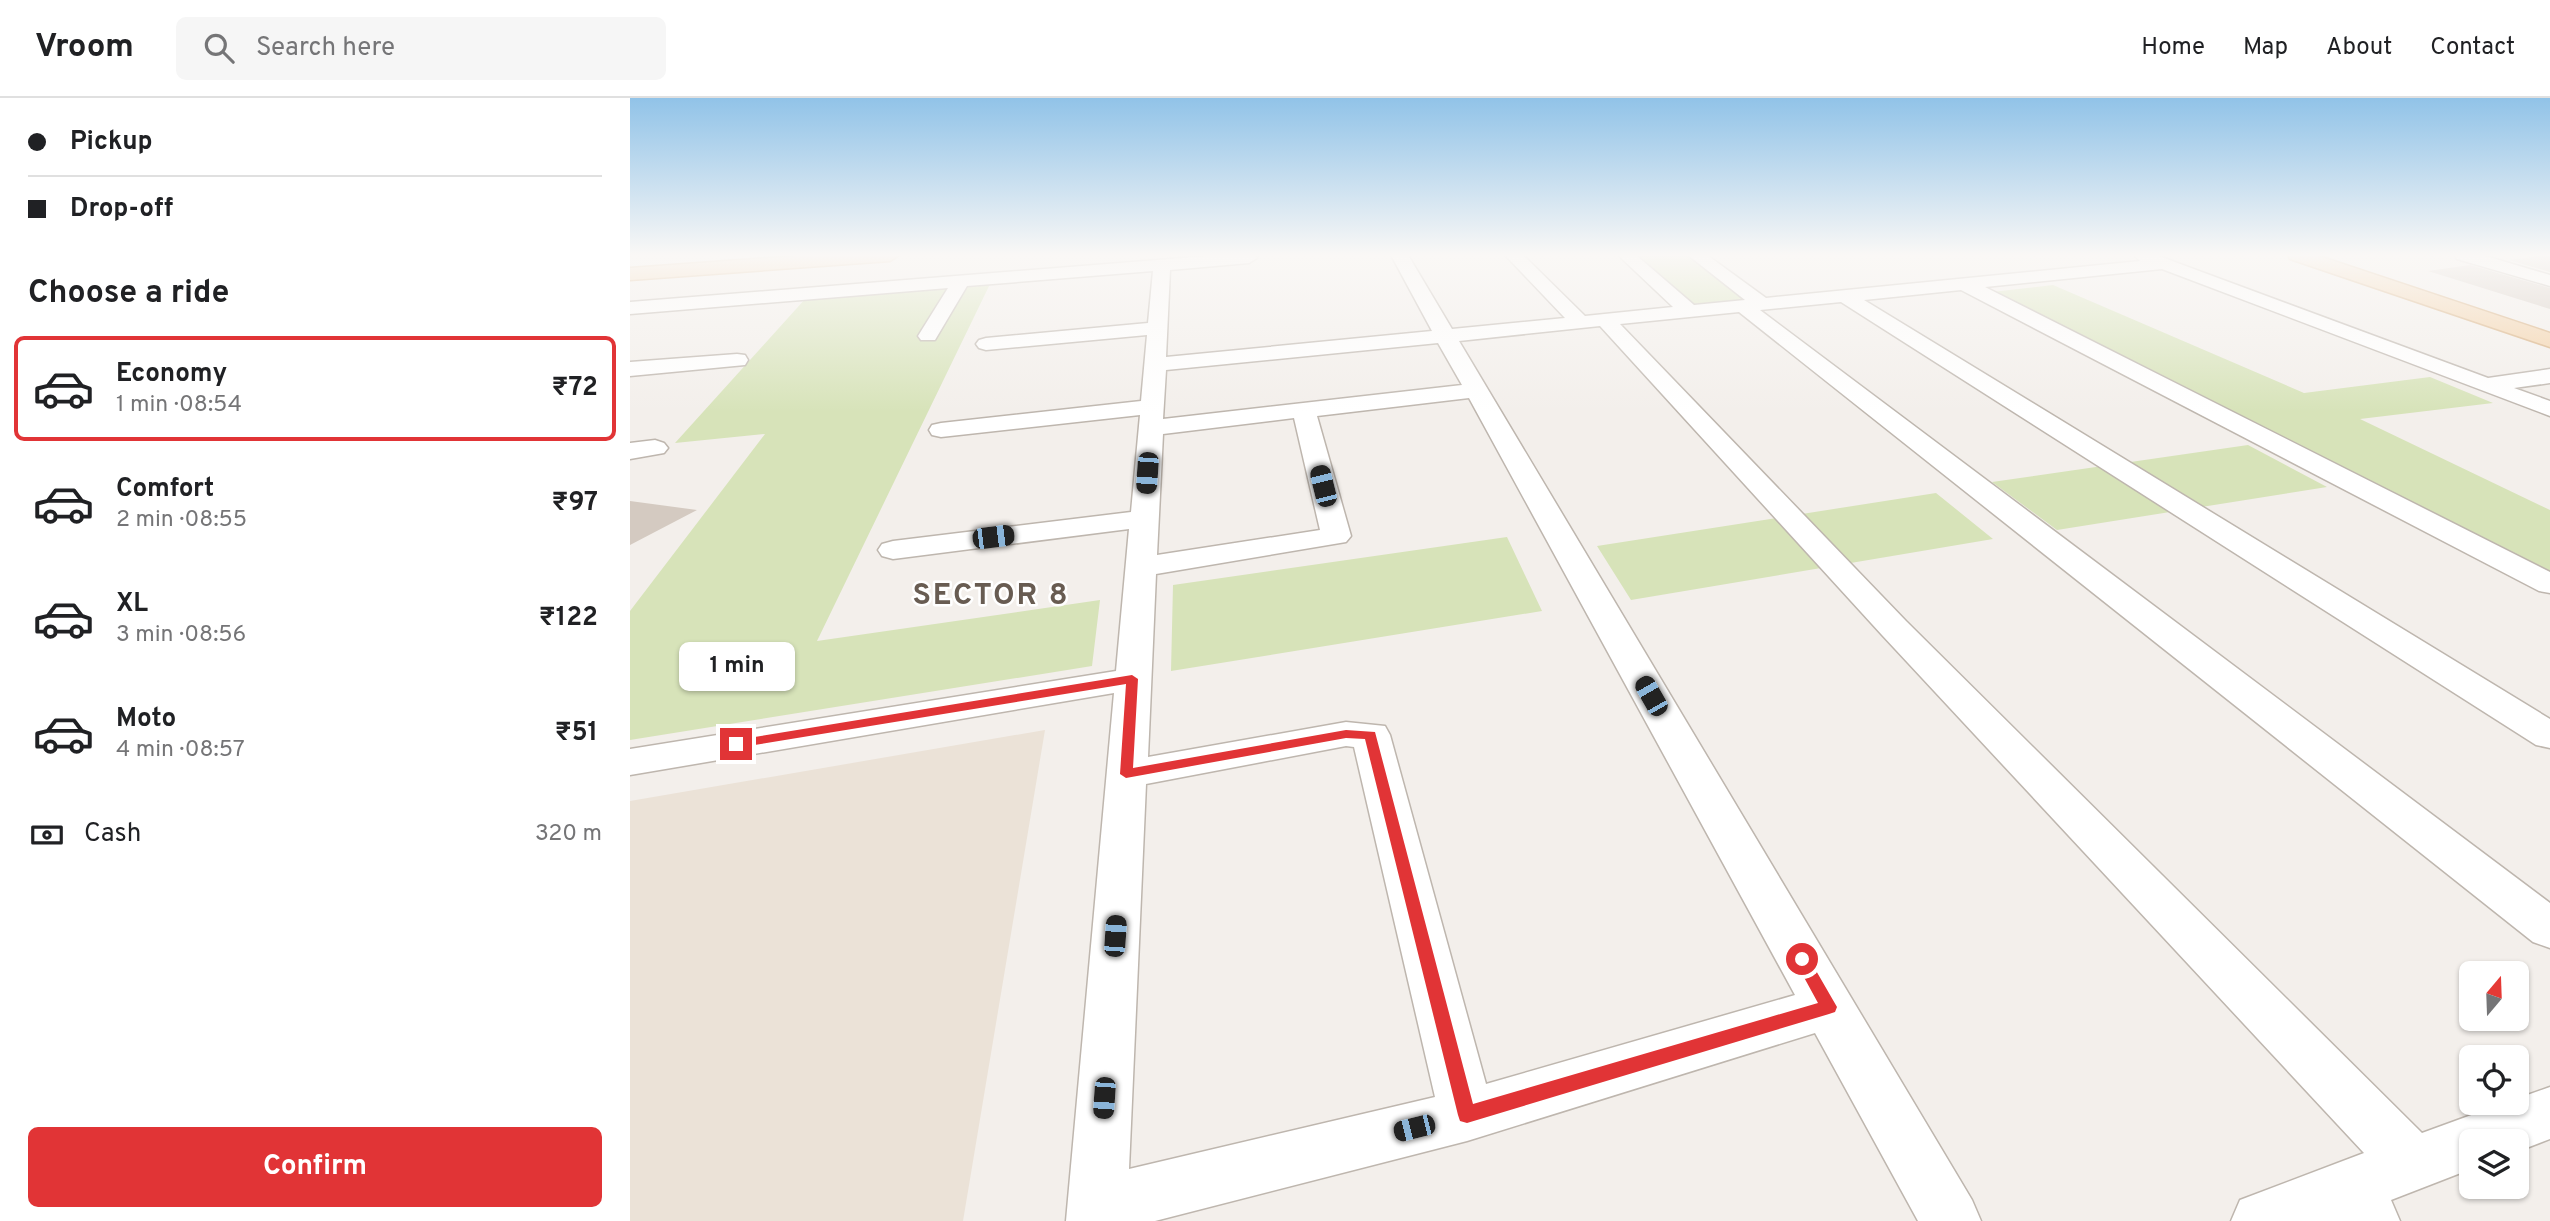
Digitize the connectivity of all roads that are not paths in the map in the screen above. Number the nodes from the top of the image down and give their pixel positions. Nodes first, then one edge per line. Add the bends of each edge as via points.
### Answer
1 (665, 307) edge
2 (945, 307) edge
3 (1159, 307) edge
4 (1429, 307) edge
5 (1577, 307) edge
6 (1685, 307) edge
7 (1731, 307) edge
8 (1756, 307) edge
9 (1863, 307) edge
10 (2010, 307) edge
11 (2279, 307) edge
12 (2453, 307) edge
13 (1690, 312) junction
14 (1593, 321) junction
15 (639, 327) dead end
16 (928, 336) dead end
17 (1445, 336) junction
18 (2550, 340) edge
19 (986, 344) dead end
20 (1156, 347) junction
21 (737, 360) dead end
22 (630, 369) edge
23 (2550, 376) edge
24 (2486, 385) junction
25 (1477, 391) junction
26 (2550, 409) edge
27 (1304, 410) junction
28 (1151, 417) junction
29 (941, 430) dead end
30 (1143, 519) junction
31 (893, 550) dead end
32 (1140, 567) junction
33 (2550, 584) edge
34 (1132, 679) junction
35 (2550, 736) edge
36 (630, 761) edge
37 (1126, 774) junction
38 (2550, 929) edge
39 (1829, 1007) junction
40 (2550, 1113) edge
41 (1467, 1115) junction
42 (2508, 1129) edge
43 (2459, 1147) edge
44 (2413, 1164) junction
45 (2357, 1205) edge
46 (1097, 1213) edge
47 (1951, 1221) edge
48 (2261, 1221) edge

1 - 15 street
2 - 16 street
3 - 20 street
4 - 17 street
5 - 14 street
6 - 13 street
7 - 13 street
8 - 38 street
9 - 35 street
10 - 33 street
11 - 24 street
12 - 18 main road
13 - 14 street
14 - 17 street
14 - 44 street
17 - 20 street
17 - 25 street
19 - 20 street
20 - 28 street
21 - 22 street
23 - 24 street
24 - 26 street
25 - 27 street
25 - 39 street
27 - 28 street
27 - 32 street via 1336,536
28 - 29 street
28 - 30 street
30 - 31 street
30 - 32 street
32 - 34 street
34 - 36 street
34 - 37 street
37 - 41 street via 1346,734 1371,735
37 - 46 street
39 - 41 street
39 - 47 street
40 - 42 street
41 - 46 street
43 - 44 street
44 - 45 street
45 - 48 street

